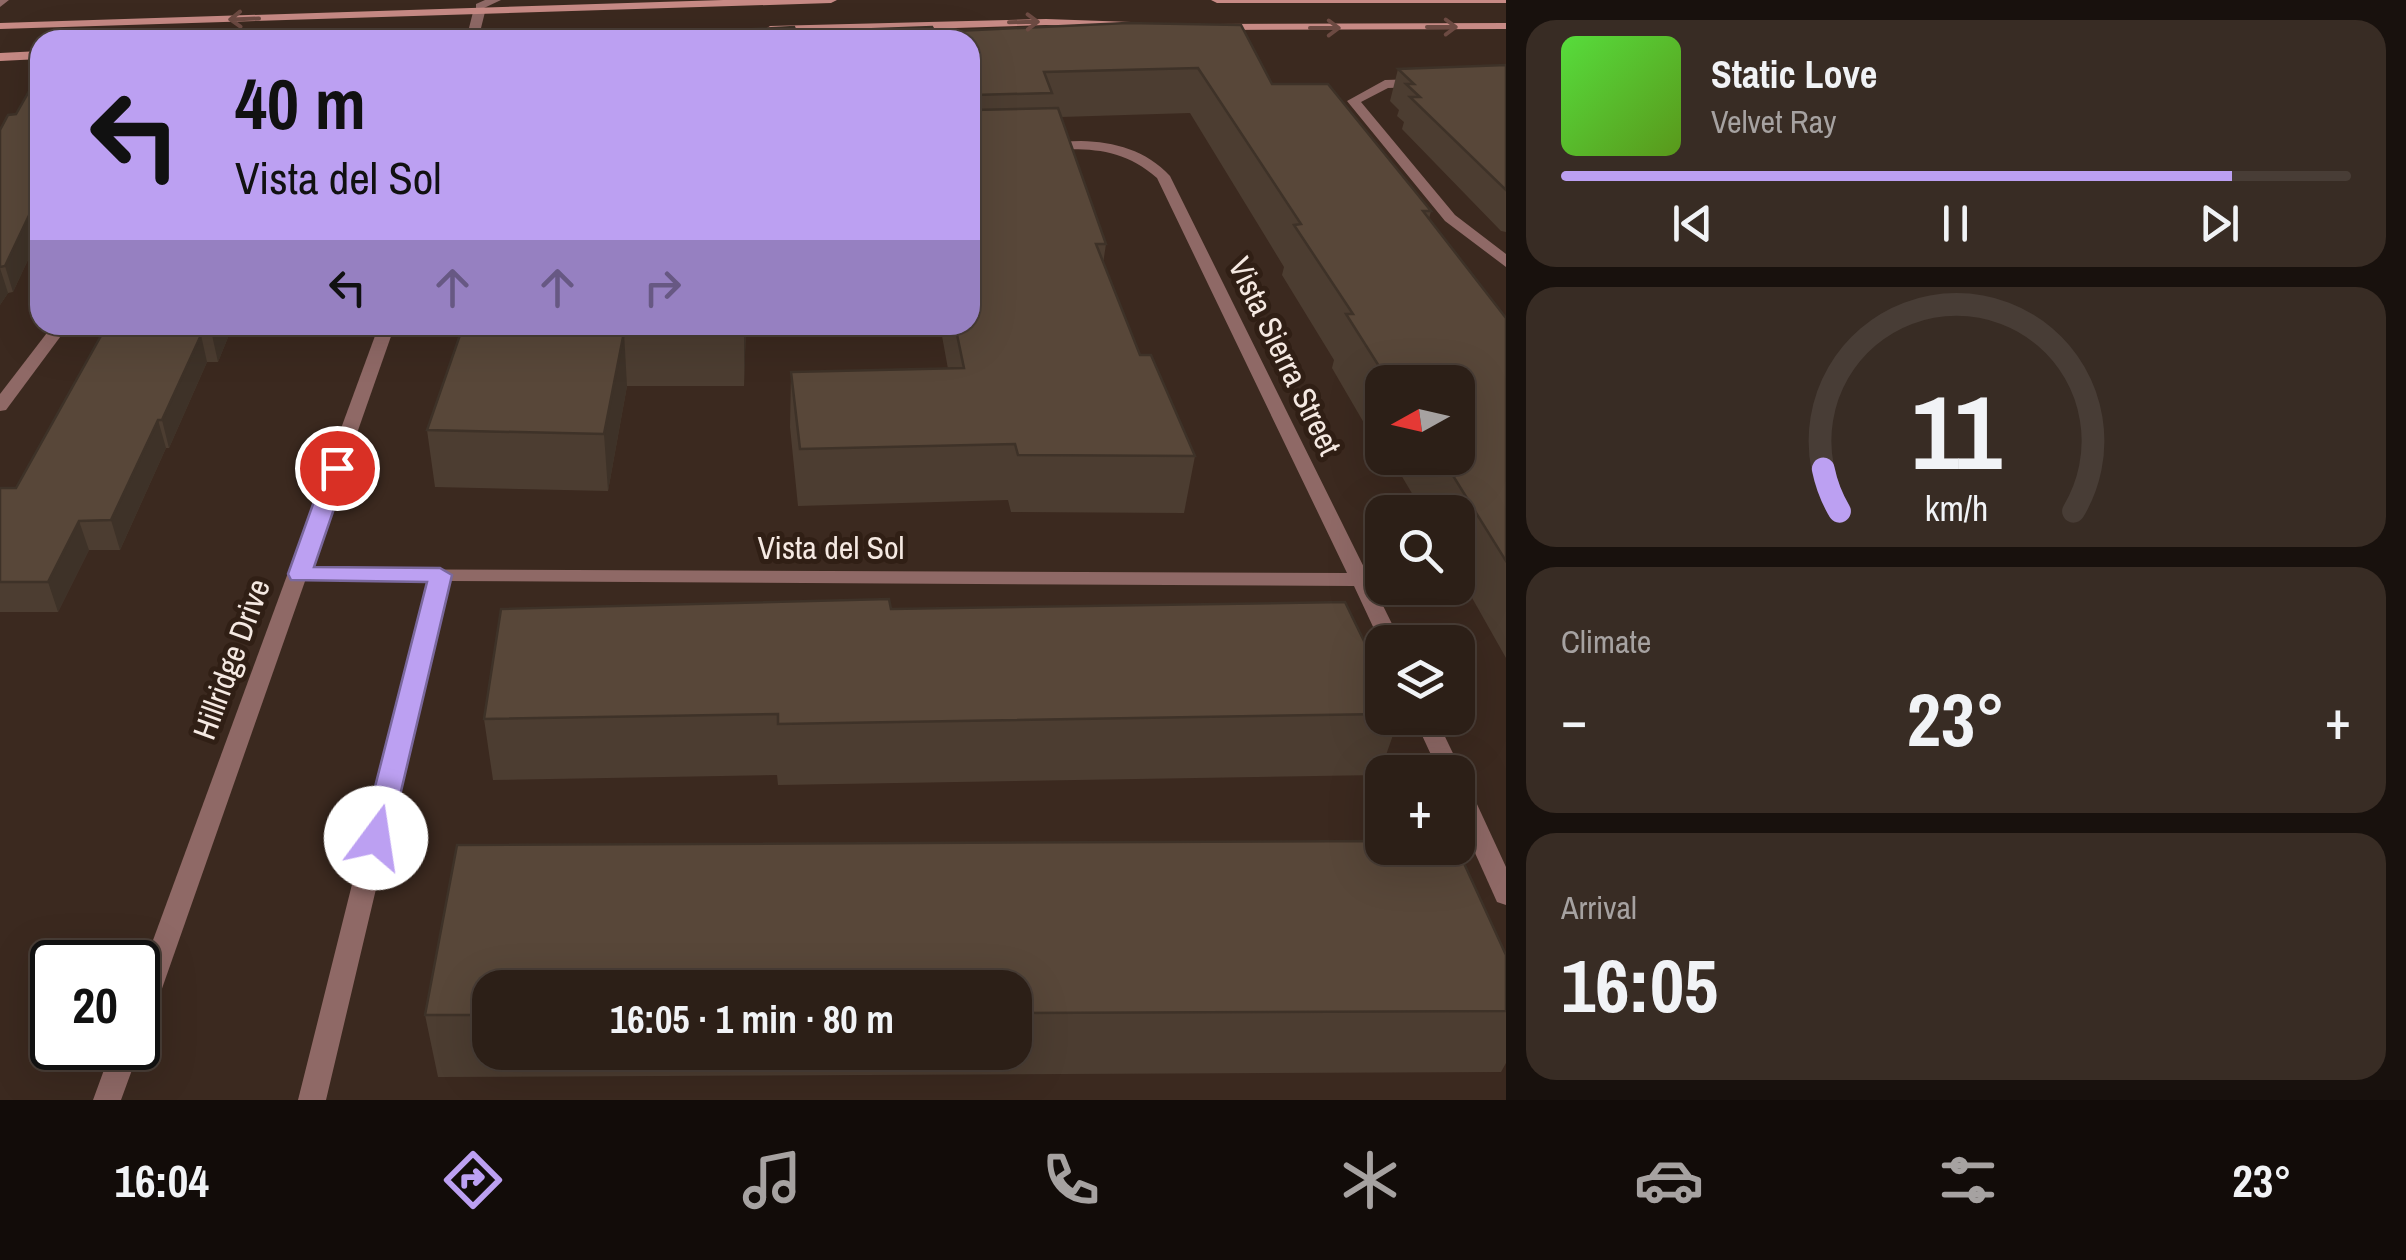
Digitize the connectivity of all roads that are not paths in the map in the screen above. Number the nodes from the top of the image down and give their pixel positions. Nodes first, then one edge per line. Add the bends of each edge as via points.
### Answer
1 (495, 0) edge
2 (831, 0) edge
3 (1217, 0) edge
4 (1496, 0) edge
5 (1506, 0) edge
6 (476, 6) edge
7 (1506, 11) edge
8 (1142, 25) edge
9 (0, 26) edge
10 (1199, 26) edge
11 (1506, 26) edge
12 (780, 30) edge
13 (30, 55) edge
14 (0, 56) edge
15 (1437, 83) edge
16 (1030, 147) edge
17 (1506, 262) edge
18 (53, 335) edge
19 (384, 335) edge
20 (0, 406) edge
21 (300, 574) junction
22 (440, 575) junction
23 (1362, 580) junction
24 (1383, 625) edge
25 (1475, 827) edge
26 (1506, 895) edge
27 (160, 957) edge
28 (118, 1070) edge
29 (107, 1100) edge
30 (312, 1100) edge

1 - 6 street
2 - 6 main road
3 - 4 main road
4 - 5 main road
4 - 7 main road
6 -> 9 main road
12 -> 8 main road
10 -> 11 main road
13 - 14 main road
15 - 17 street via 1385,84 1353,101 1450,218
16 - 23 street, Vista Sierra Street via 1111,146 1132,152 1164,176
18 - 20 street
19 - 21 street, Hillridge Drive
21 - 22 street, Vista del Sol
21 - 27 street, Hillridge Drive
22 - 23 street, Vista del Sol
22 - 30 street
23 - 24 street, Vista Sierra Street
25 - 26 street
28 - 29 street

